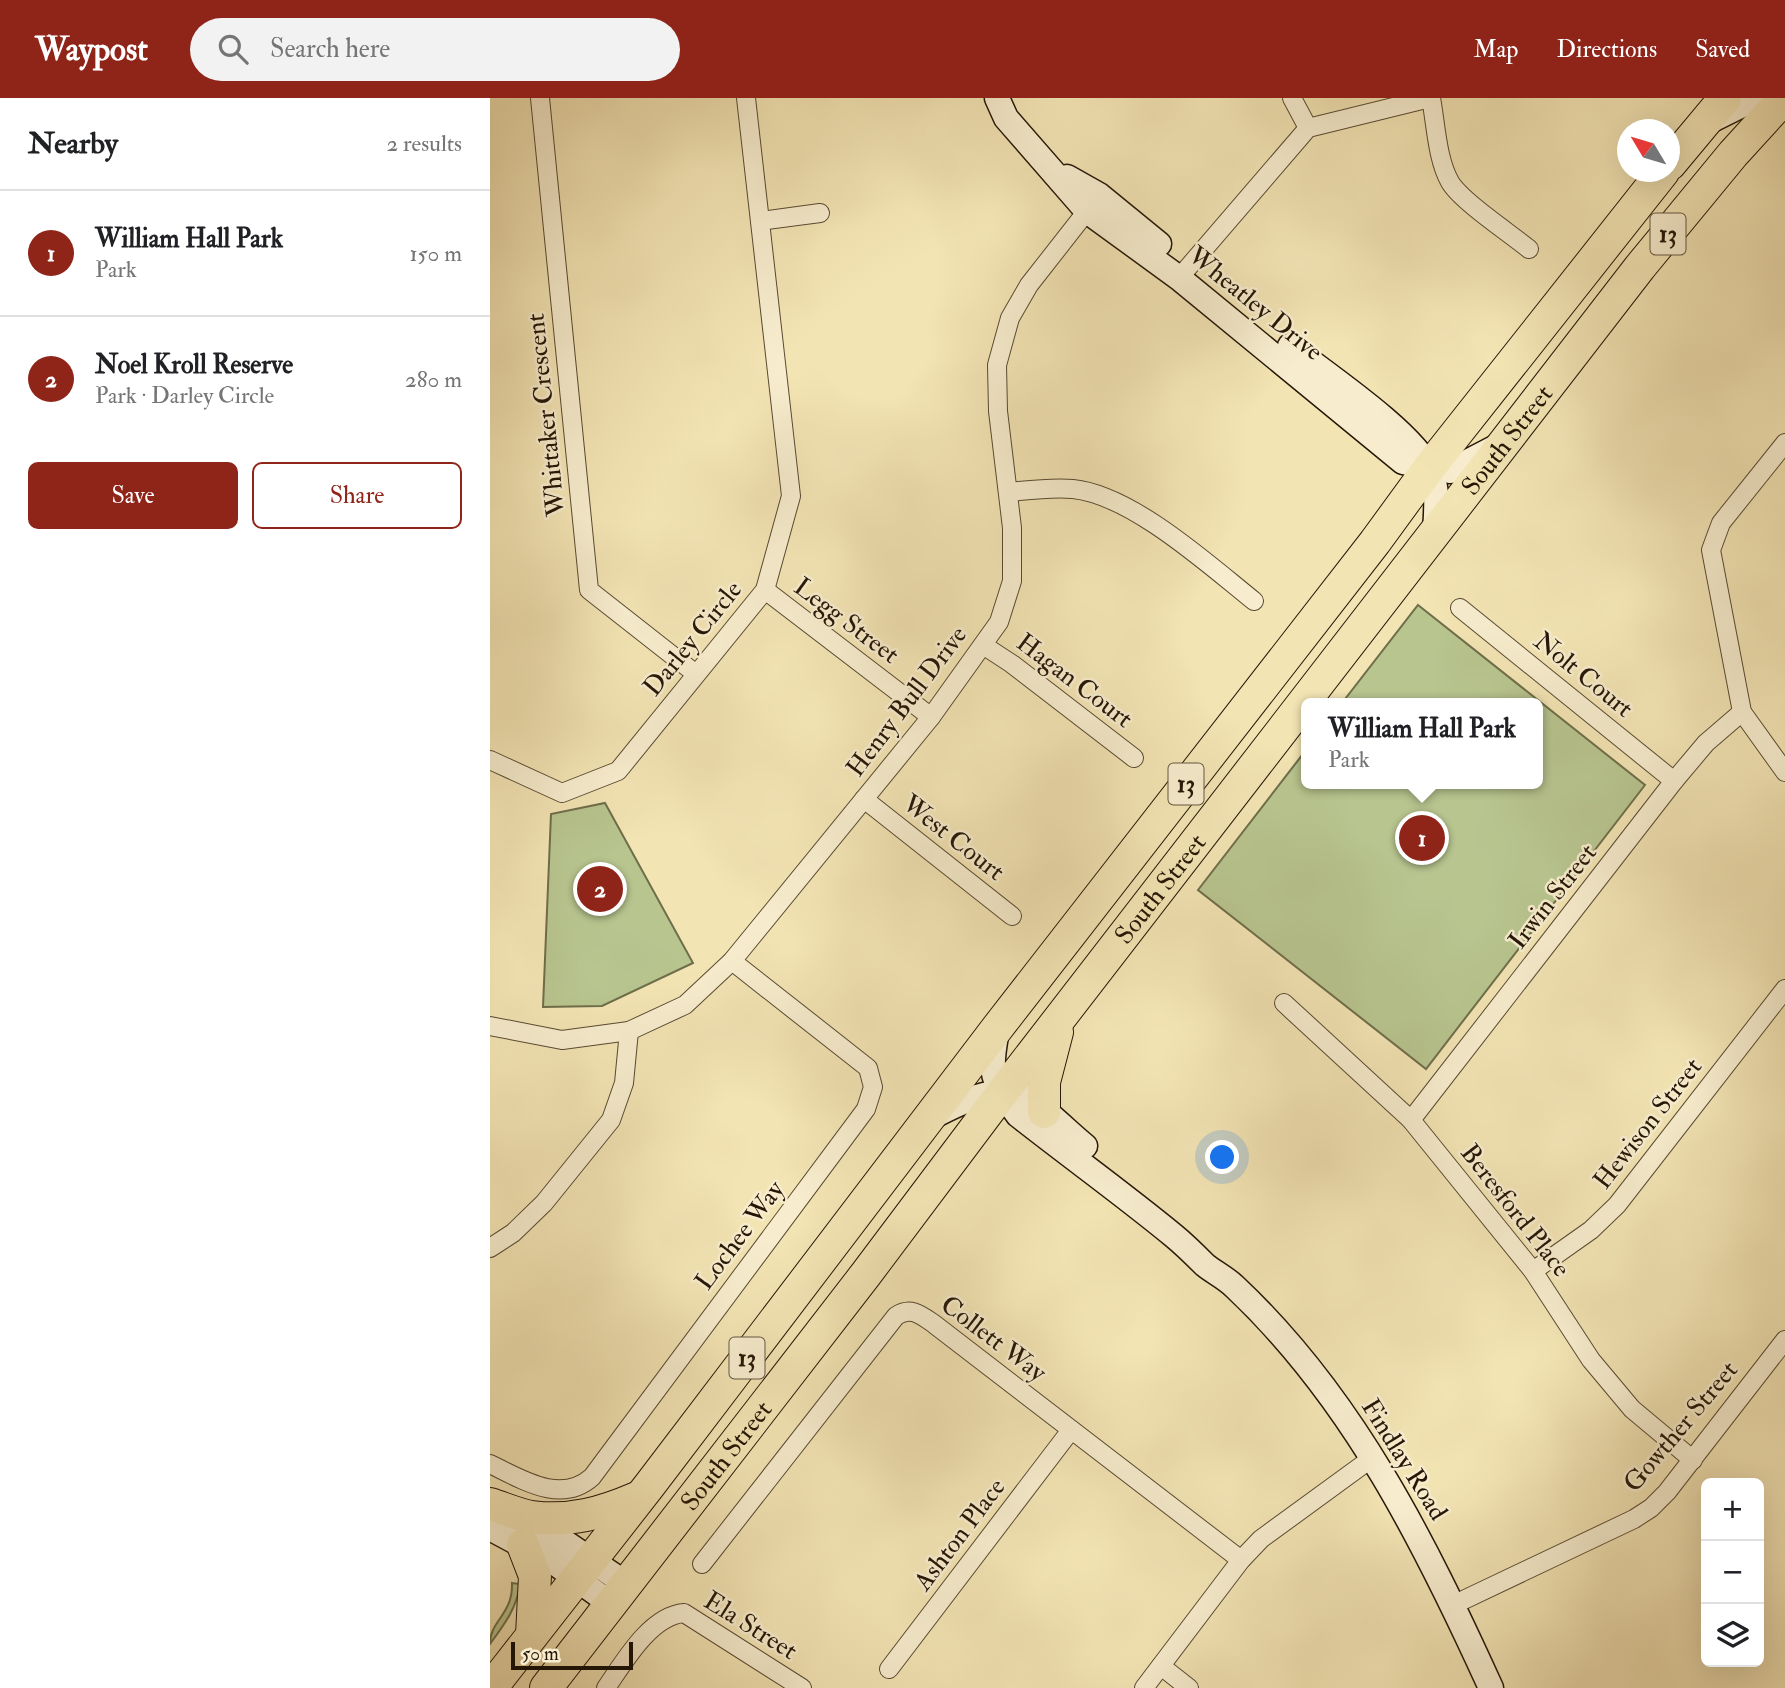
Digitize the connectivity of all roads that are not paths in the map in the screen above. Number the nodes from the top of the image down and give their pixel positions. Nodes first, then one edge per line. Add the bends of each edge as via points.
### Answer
1 (540, 98) edge
2 (746, 98) edge
3 (997, 98) edge
4 (1292, 98) edge
5 (1430, 98) edge
6 (1725, 98) edge
7 (1752, 98) edge
8 (1784, 98) edge
9 (1700, 126) junction
10 (1308, 128) junction
11 (1680, 151) edge
12 (1655, 182) edge
13 (1093, 203) junction
14 (820, 214) dead end
15 (760, 221) junction
16 (1529, 249) dead end
17 (1184, 273) junction
18 (1508, 441) junction
19 (1785, 444) edge
20 (1429, 468) junction
21 (1009, 492) junction
22 (1435, 533) junction
23 (765, 590) junction
24 (1254, 601) dead end
25 (1461, 608) dead end
26 (983, 645) junction
27 (696, 674) junction
28 (1308, 698) edge
29 (1301, 707) edge
30 (1742, 712) junction
31 (931, 717) junction
32 (1134, 758) dead end
33 (490, 760) edge
34 (1785, 772) edge
35 (1674, 781) junction
36 (864, 799) junction
37 (1012, 916) dead end
38 (732, 961) junction
39 (1785, 989) edge
40 (1284, 1003) dead end
41 (1064, 1014) junction
42 (490, 1026) edge
43 (998, 1027) junction
44 (629, 1031) junction
45 (1002, 1093) junction
46 (1044, 1112) junction
47 (928, 1119) junction
48 (1411, 1119) junction
49 (490, 1248) edge
50 (1533, 1271) junction
51 (1233, 1284) junction
52 (1785, 1340) edge
53 (1071, 1430) junction
54 (1372, 1458) junction
55 (1693, 1460) junction
56 (490, 1464) edge
57 (640, 1497) junction
58 (490, 1504) edge
59 (490, 1528) edge
60 (523, 1545) junction
61 (1241, 1560) junction
62 (702, 1564) dead end
63 (584, 1569) junction
64 (619, 1594) junction
65 (1453, 1605) junction
66 (532, 1635) junction
67 (1161, 1666) junction
68 (889, 1669) dead end
69 (491, 1688) edge
70 (546, 1688) edge
71 (606, 1688) edge
72 (802, 1688) edge
73 (1144, 1688) edge
74 (1189, 1688) edge
75 (1491, 1688) edge

1 - 27 street, Whittaker Crescent via 589,590
2 - 15 street, Darley Circle
3 - 13 main road, Wheatley Drive via 1006,117 1054,170
4 - 10 street
5 - 10 street
5 - 16 street via 1444,169 1452,185
6 - 9 highway
7 - 9 main road
8 - 18 highway, South Street / 13 via 1640,267
9 - 11 highway
10 - 17 street
12 - 20 highway, South Street / 13
13 - 17 main road, Wheatley Drive
13 - 21 street, Henry Bull Drive via 1029,285 1010,318 998,365 998,411
14 - 15 street
15 - 23 street, Darley Circle via 791,496
17 - 20 main road, Wheatley Drive via 1403,462
18 - 20 main road, Wheatley Drive via 1450,471
18 - 22 highway, South Street / 13
19 - 30 street via 1721,523 1711,551
20 - 22 main road via 1437,496
20 - 43 highway, South Street / 13
21 - 24 street via 1076,489 1116,502 1155,524
21 - 26 street, Henry Bull Drive via 1012,581 999,622
22 - 28 highway, South Street / 13
23 - 27 street, Darley Circle
23 - 31 street, Legg Street
25 - 35 street, Nolt Court
26 - 31 street, Henry Bull Drive
26 - 32 street, Hagan Court
27 - 33 street, Darley Circle via 618,771 562,793
29 - 41 highway, South Street / 13
30 - 34 street
30 - 35 street, Irwin Street via 1706,743
31 - 36 street, Henry Bull Drive
35 - 48 street, Irwin Street
36 - 37 street, West Court
36 - 38 street, Henry Bull Drive
38 - 44 street, Henry Bull Drive via 685,1005
38 - 56 street, Lochee Way via 868,1068 873,1087 866,1109 592,1477 574,1488 554,1490
39 - 50 street, Hewison Street via 1617,1205 1591,1230
40 - 48 street, Beresford Place
41 - 45 highway, South Street / 13
41 - 46 highway via 1044,1082
42 - 44 street, Henry Bull Drive via 562,1040
43 - 45 main road, Findlay Road via 993,1076
43 - 47 highway, South Street / 13
44 - 49 street via 624,1083 611,1120 544,1203
45 - 46 main road, Findlay Road via 1027,1098
45 - 47 main road via 966,1101
45 - 51 main road, Findlay Road via 1018,1115
45 - 64 highway, South Street / 13
46 - 51 main road, Findlay Road via 1185,1227 1213,1254
47 - 57 highway, South Street / 13
48 - 50 street, Beresford Place
50 - 55 street, Beresford Place via 1591,1360 1632,1409
51 - 54 main road, Findlay Road via 1330,1395
52 - 55 street, Gowther Street
53 - 61 street, Collett Way
53 - 62 street, Collett Way via 934,1324 914,1311 902,1312
53 - 68 street, Ashton Place
54 - 61 street via 1270,1532
54 - 65 main road, Findlay Road via 1417,1532
55 - 65 street, Gowther Street via 1651,1508 1634,1519
57 - 58 highway via 597,1514 561,1518 530,1517
57 - 63 highway, South Street / 13
58 - 63 main road via 551,1534
59 - 60 main road
60 - 63 main road via 555,1563
60 - 66 highway via 534,1576
61 - 67 street
63 - 64 main road
63 - 66 highway, South Street / 13
64 - 70 highway, South Street / 13
65 - 75 main road, Findlay Road
66 - 69 highway, South Street / 13
67 - 73 street
67 - 74 street
71 - 72 street, Ela Street via 646,1634 671,1615 688,1615

